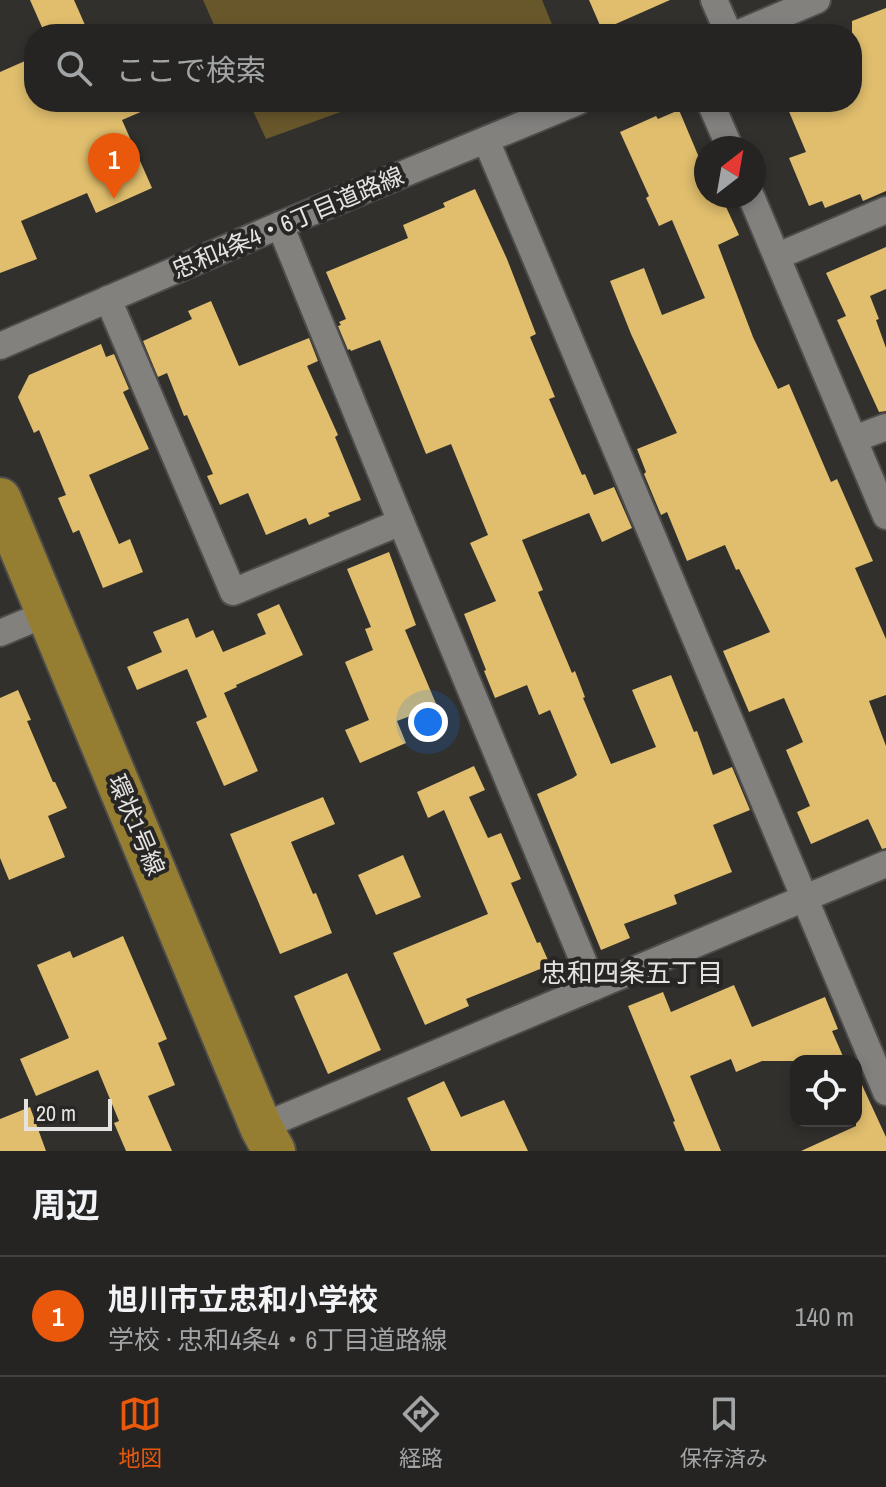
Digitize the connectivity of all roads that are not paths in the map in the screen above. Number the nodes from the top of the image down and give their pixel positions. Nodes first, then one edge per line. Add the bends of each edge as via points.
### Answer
1 (714, 0) edge
2 (817, 0) edge
3 (725, 24) edge
4 (761, 24) edge
5 (553, 112) edge
6 (714, 112) edge
7 (725, 136) edge
8 (486, 140) junction
9 (756, 208) edge
10 (886, 210) edge
11 (280, 225) junction
12 (778, 256) junction
13 (108, 299) junction
14 (0, 346) edge
15 (886, 427) edge
16 (854, 439) junction
17 (0, 499) edge
18 (886, 516) edge
19 (401, 522) junction
20 (48, 613) junction
21 (0, 633) edge
22 (886, 864) edge
23 (806, 898) junction
24 (594, 987) junction
25 (886, 1092) edge
26 (270, 1145) edge

1 - 3 street
2 - 4 street
5 - 8 street, 忠和4条4・6丁目道路線
6 - 7 street
8 - 11 street, 忠和4条4・6丁目道路線
8 - 23 street
9 - 12 street
10 - 12 street
11 - 13 street, 忠和4条4・6丁目道路線
11 - 19 street
12 - 16 street
13 - 14 street, 忠和4条4・6丁目道路線
13 - 19 street via 233,592
15 - 16 street
16 - 18 street
17 - 20 main road, 環状1号線
19 - 24 street
20 - 21 street
20 - 26 main road, 環状1号線
22 - 23 street
23 - 24 street
23 - 25 street
24 - 26 street

